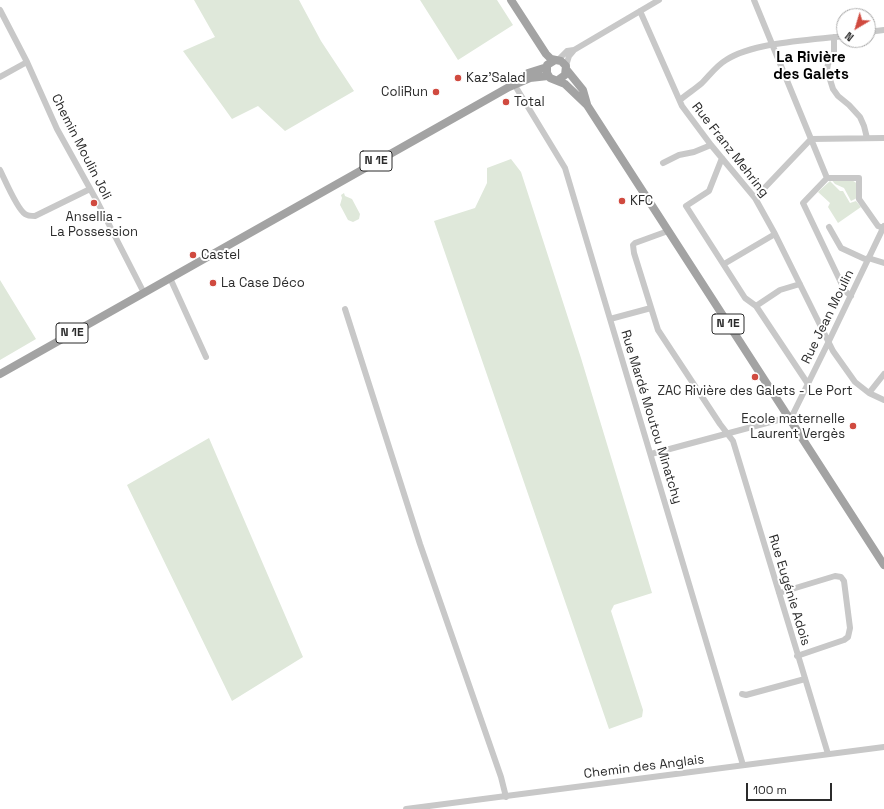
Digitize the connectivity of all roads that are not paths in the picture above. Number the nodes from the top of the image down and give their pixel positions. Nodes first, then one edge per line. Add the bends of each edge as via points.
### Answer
1 (511, 0) edge
2 (659, 0) edge
3 (754, 0) edge
4 (0, 10) edge
5 (640, 11) junction
6 (834, 37) joint
7 (537, 41) junction
8 (772, 45) junction
9 (574, 50) junction
10 (557, 60) junction
11 (27, 62) junction
12 (547, 66) junction
13 (566, 68) junction
14 (0, 76) edge
15 (548, 76) junction
16 (558, 80) junction
17 (512, 86) junction
18 (680, 100) junction
19 (587, 105) junction
20 (867, 138) junction
21 (884, 138) edge
22 (811, 139) junction
23 (711, 145) junction
24 (722, 158) junction
25 (663, 163) dead end
26 (0, 170) edge
27 (827, 178) junction
28 (90, 189) junction
29 (755, 198) junction
30 (829, 227) dead end
31 (883, 227) edge
32 (668, 231) junction
33 (775, 234) junction
34 (868, 259) junction
35 (884, 263) edge
36 (724, 264) junction
37 (170, 278) junction
38 (800, 284) junction
39 (144, 293) junction
40 (851, 296) junction
41 (756, 306) junction
42 (345, 308) dead end
43 (651, 308) junction
44 (610, 319) junction
45 (828, 343) junction
46 (206, 357) dead end
47 (0, 374) edge
48 (884, 374) edge
49 (808, 384) junction
50 (869, 393) junction
51 (884, 400) edge
52 (789, 417) junction
53 (728, 433) junction
54 (651, 454) junction
55 (884, 565) edge
56 (778, 593) junction
57 (797, 656) junction
58 (805, 678) junction
59 (742, 694) dead end
60 (884, 747) edge
61 (828, 754) junction
62 (743, 765) junction
63 (506, 796) junction
64 (406, 809) edge

1 - 7 main road
2 - 5 street
3 - 8 street
4 - 11 street, Chemin Moulin Joli
5 - 9 street
5 - 18 street, Rue Franz Mehring
6 - 8 street
6 - 20 street via 834,53 827,70 833,89 860,117
7 - 10 main road via 551,59
7 - 12 main road
8 - 18 street via 746,51 728,59
8 - 22 street
9 - 10 street via 567,51
9 - 13 street via 569,56
10 - 12 main road
10 - 13 main road via 564,63
11 - 14 street
11 - 28 street, Chemin Moulin Joli via 57,129
12 - 15 main road
12 - 17 main road, N 1E via 528,73
13 - 16 main road via 563,78
13 - 19 main road, N 1E via 583,90
15 - 16 main road
15 - 17 main road, N 1E via 530,78
16 - 19 main road, N 1E
17 - 37 main road, N 1E
17 - 44 street, Rue Mardé Moutou Minatchy via 565,168
18 - 23 street, Rue Franz Mehring
19 - 32 main road, N 1E
20 - 21 street
20 - 22 street
22 - 27 street
22 - 29 street
23 - 24 street, Rue Franz Mehring
23 - 25 street
24 - 29 street, Rue Franz Mehring
24 - 36 street via 709,191 686,206
26 - 28 street via 20,209 27,216 34,216
27 - 31 street via 859,178 858,200 878,226
27 - 40 street via 802,203 845,291
28 - 39 street, Chemin Moulin Joli
29 - 33 street, Rue Franz Mehring
30 - 34 street via 841,248
31 - 34 street, Rue Jean Moulin
32 - 43 street, Rue Eugénie Adois via 640,240 633,245
32 - 52 main road, N 1E
33 - 36 street
33 - 38 street, Rue Franz Mehring
34 - 35 street
34 - 40 street, Rue Jean Moulin
36 - 41 street via 746,298
37 - 39 main road, N 1E
37 - 46 street
38 - 41 street via 780,290
38 - 45 street, Rue Franz Mehring
39 - 47 main road, N 1E
40 - 45 street, Rue Jean Moulin
41 - 49 street
42 - 63 street via 418,536
43 - 44 street
43 - 53 street, Rue Eugénie Adois via 658,330
44 - 54 street, Rue Mardé Moutou Minatchy
45 - 49 street, Rue Jean Moulin
45 - 50 street, Rue Franz Mehring via 855,382
48 - 50 street
49 - 52 street, Rue Jean Moulin
50 - 51 street, Rue Franz Mehring
52 - 53 street
52 - 55 main road, N 1E
53 - 54 street
53 - 56 street, Rue Eugénie Adois via 733,441
54 - 62 street, Rue Mardé Moutou Minatchy
56 - 57 street, Rue Eugénie Adois
56 - 57 street via 836,576 844,581 850,628 848,637
57 - 58 street, Rue Eugénie Adois
58 - 59 street
58 - 61 street, Rue Eugénie Adois
60 - 61 street, Chemin des Anglais
61 - 62 street, Chemin des Anglais
62 - 63 street, Chemin des Anglais
63 - 64 street, Chemin des Anglais

